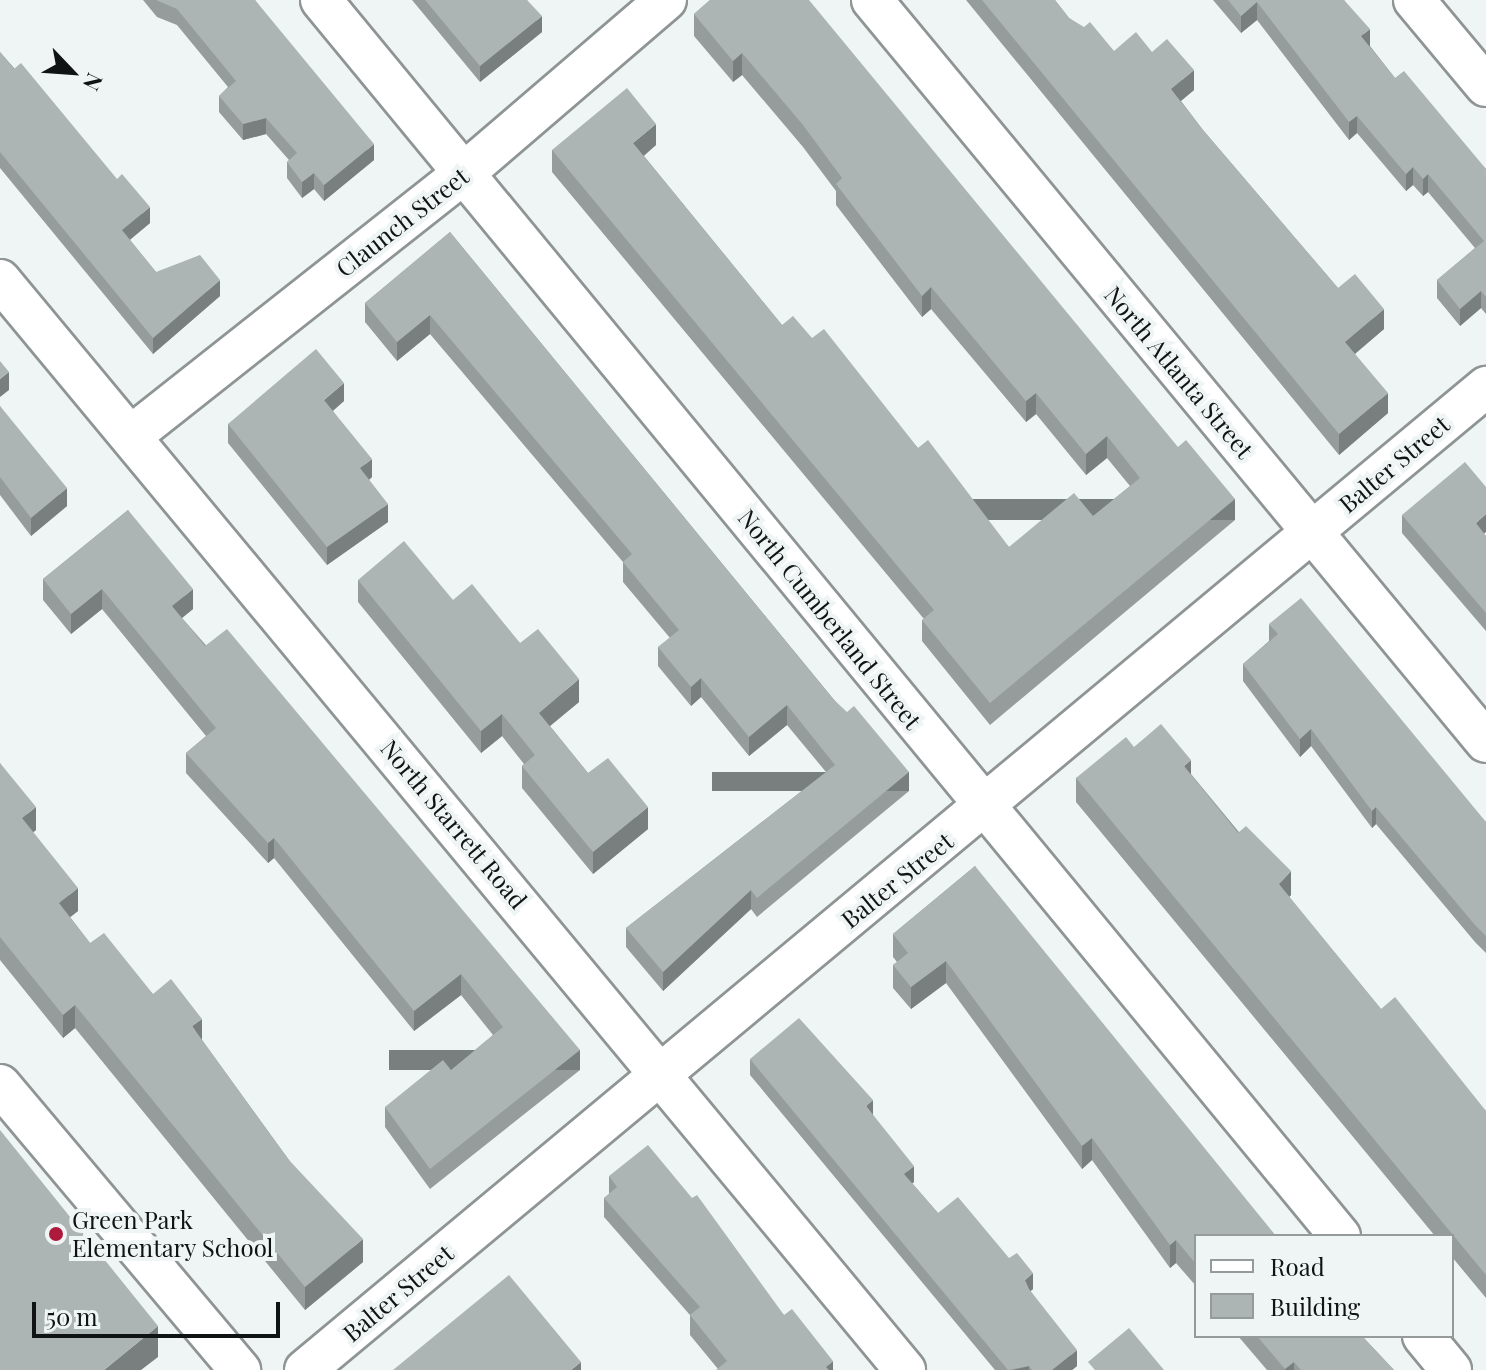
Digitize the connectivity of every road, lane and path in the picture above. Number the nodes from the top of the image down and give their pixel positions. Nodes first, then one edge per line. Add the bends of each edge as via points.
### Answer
1 (321, 0) edge
2 (666, 0) edge
3 (872, 0) edge
4 (1414, 0) edge
5 (1486, 86) edge
6 (464, 173) junction
7 (0, 280) edge
8 (1486, 387) edge
9 (131, 436) junction
10 (1312, 533) junction
11 (1486, 742) edge
12 (985, 808) junction
13 (661, 1073) junction
14 (0, 1085) edge
15 (1338, 1234) edge
16 (1425, 1338) edge
17 (240, 1370) edge
18 (305, 1370) edge
19 (905, 1370) edge
20 (1451, 1370) edge

1 - 6 street, North Cumberland Street
2 - 6 street, Claunch Street
3 - 10 street, North Atlanta Street
4 - 5 street
6 - 9 street, Claunch Street
6 - 12 street, North Cumberland Street
7 - 9 street, North Starrett Road
8 - 10 street, Balter Street
9 - 13 street, North Starrett Road
10 - 11 street, North Atlanta Street
10 - 12 street, Balter Street
12 - 13 street, Balter Street
12 - 15 street, North Cumberland Street
13 - 18 street, Balter Street
13 - 19 street, North Starrett Road
14 - 17 street
16 - 20 street

